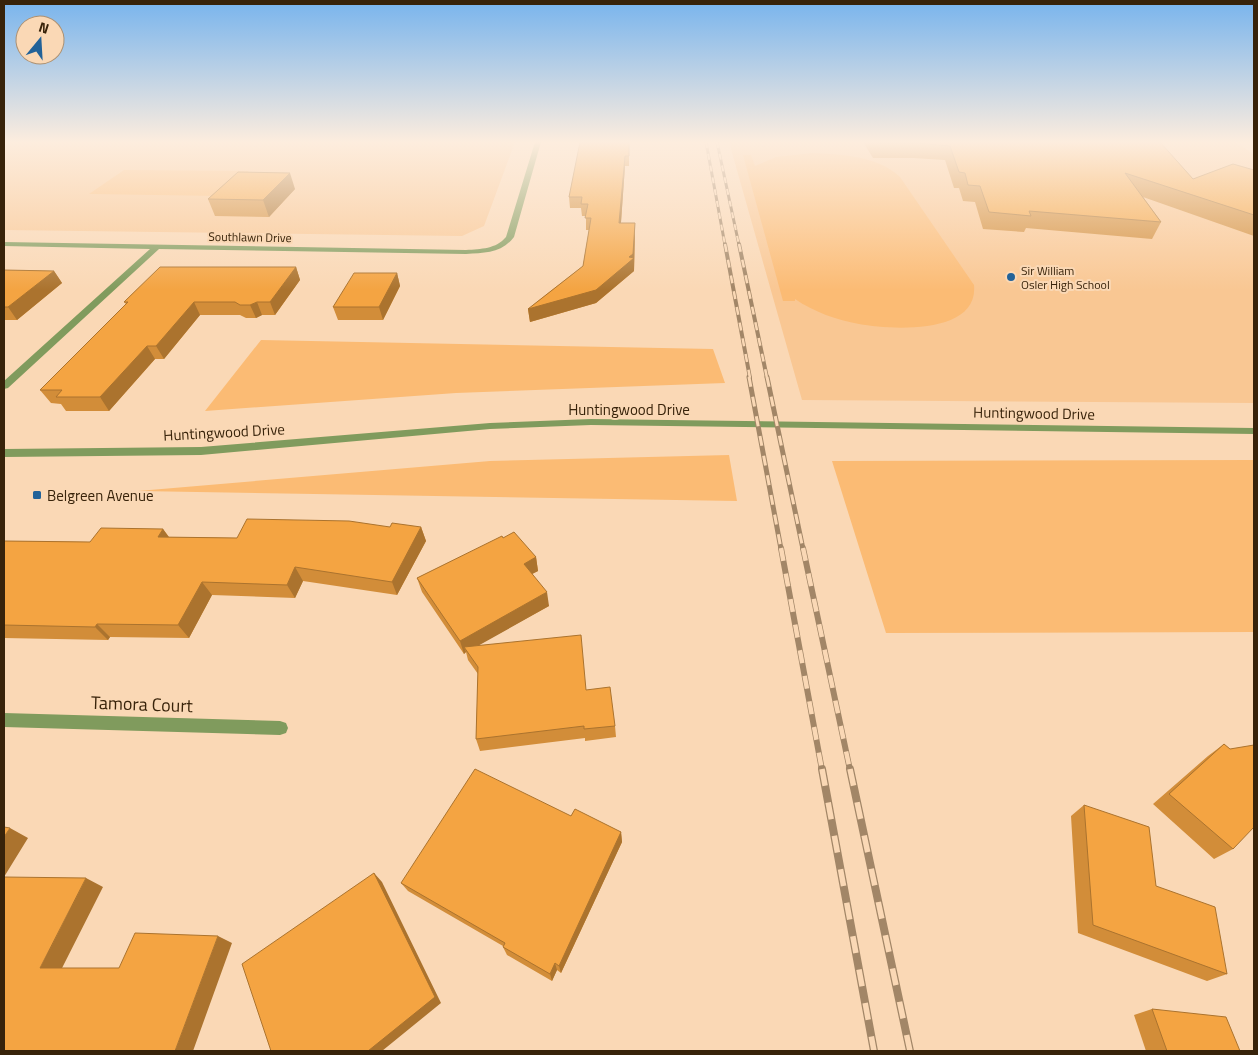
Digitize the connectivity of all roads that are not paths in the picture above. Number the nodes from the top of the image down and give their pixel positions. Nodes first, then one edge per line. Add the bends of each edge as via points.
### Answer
1 (523, 191) edge
2 (4, 244) edge
3 (158, 246) junction
4 (4, 386) edge
5 (1254, 431) edge
6 (4, 453) edge
7 (4, 720) edge
8 (280, 728) dead end

1 - 3 street, Southlawn Drive via 510,237 506,244 496,248 466,252
2 - 3 street, Southlawn Drive
3 - 4 street
5 - 6 street, Huntingwood Drive via 591,422 490,426 201,451
7 - 8 street, Tamora Court

